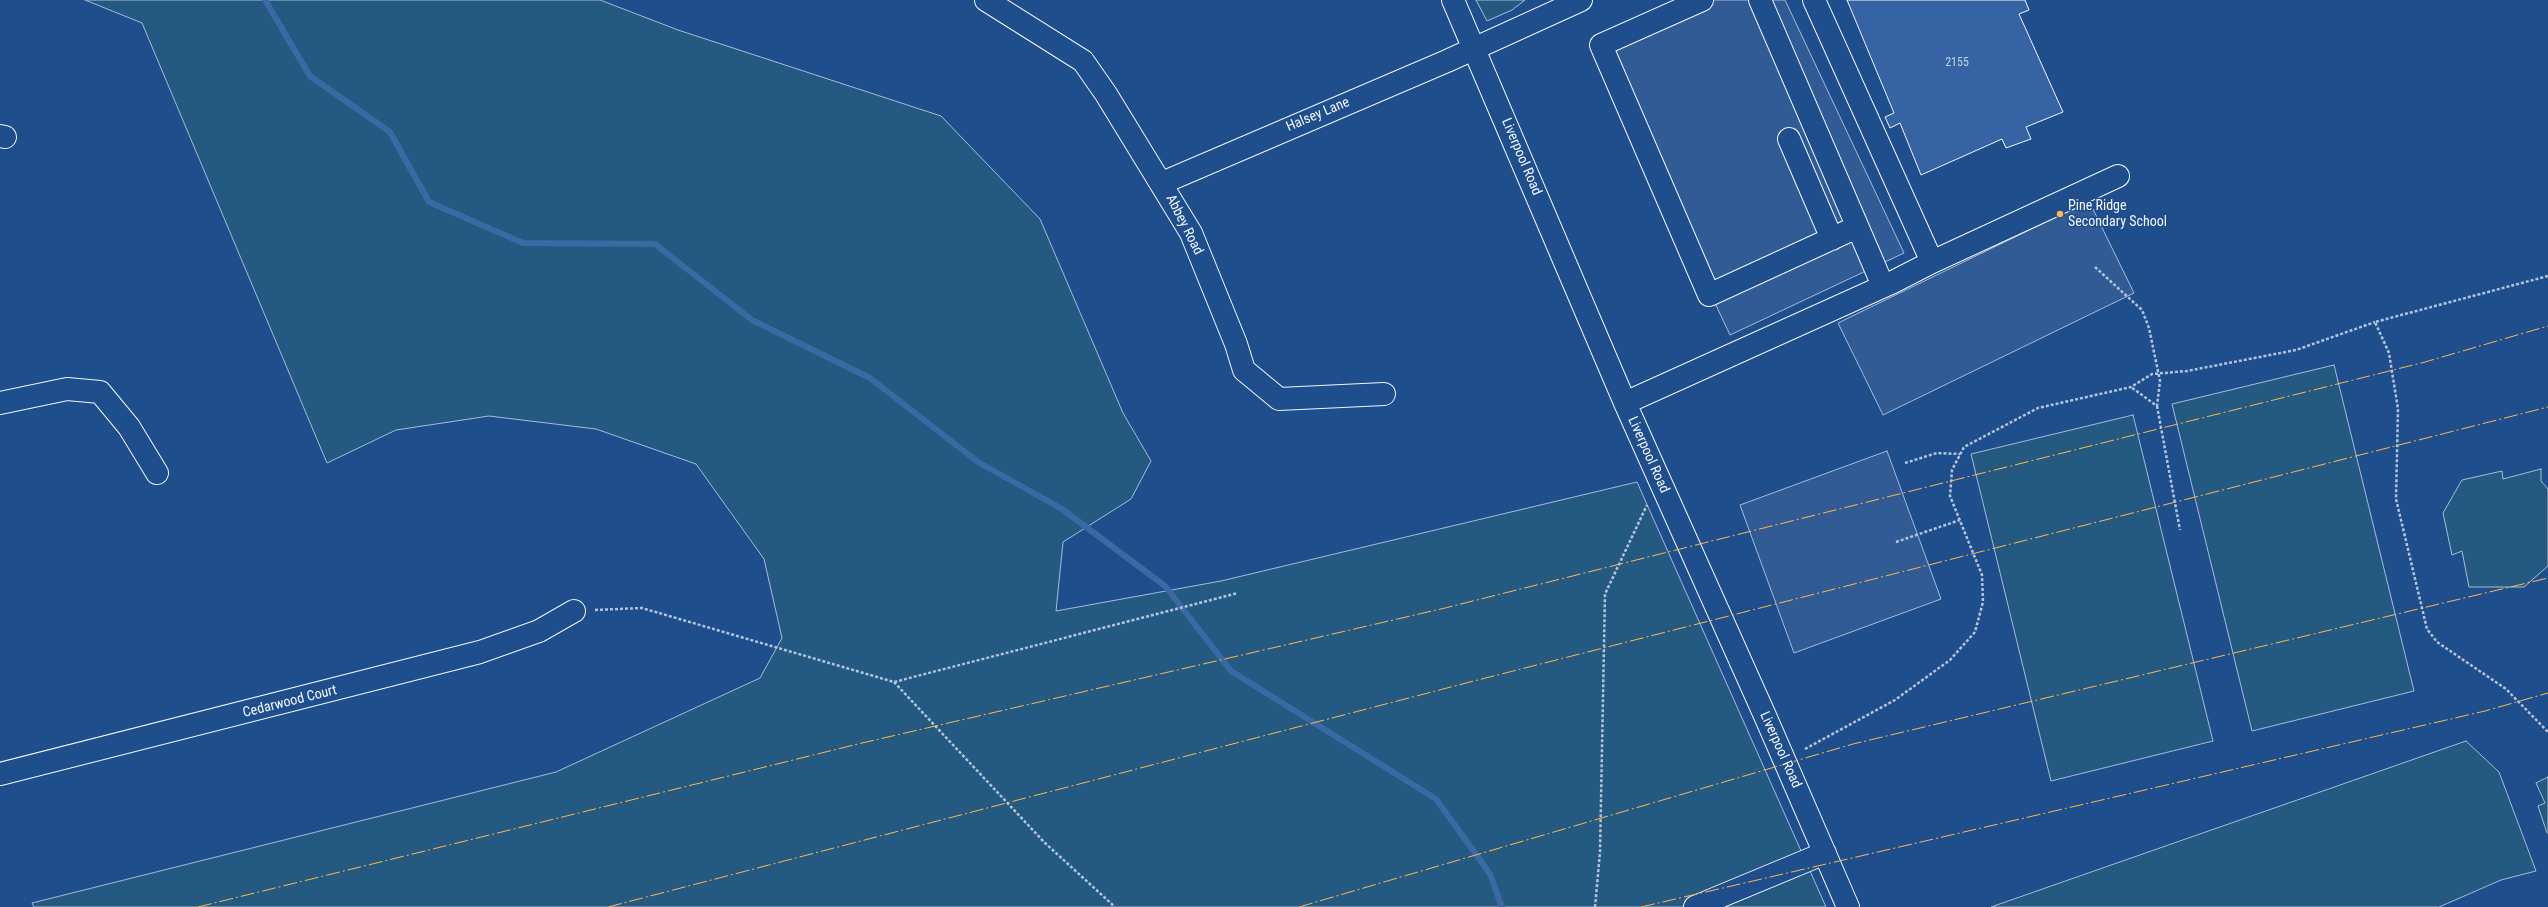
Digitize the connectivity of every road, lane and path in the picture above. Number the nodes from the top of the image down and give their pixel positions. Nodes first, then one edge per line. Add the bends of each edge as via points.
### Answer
1 (986, 0) edge
2 (1454, 0) edge
3 (1702, 0) edge
4 (1760, 0) edge
5 (1814, 0) edge
6 (1570, 2) edge
7 (1475, 49) junction
8 (1789, 139) dead end
9 (2118, 176) dead end
10 (1162, 182) junction
11 (1857, 227) junction
12 (1832, 239) junction
13 (1932, 262) junction
14 (2095, 267) dead end
15 (2548, 276) edge
16 (1884, 286) junction
17 (2375, 322) junction
18 (2158, 374) junction
19 (2131, 387) junction
20 (1384, 394) dead end
21 (0, 403) edge
22 (1625, 403) junction
23 (2157, 406) junction
24 (1960, 454) junction
25 (1905, 463) dead end
26 (157, 473) dead end
27 (1648, 503) dead end
28 (1960, 520) junction
29 (2180, 530) dead end
30 (1896, 542) dead end
31 (1238, 593) dead end
32 (574, 611) joint
33 (894, 682) junction
34 (2548, 732) edge
35 (1805, 749) dead end
36 (0, 774) edge
37 (1825, 853) junction
38 (1116, 907) edge
39 (1595, 907) edge
40 (1695, 907) edge
41 (1848, 907) edge

1 - 10 street, Abbey Road via 1083,61
2 - 7 street, Liverpool Road
3 - 12 street via 1600,46 1709,295
4 - 11 street
5 - 13 street
6 - 7 street, Halsey Lane
7 - 10 street, Halsey Lane
7 - 22 street, Liverpool Road
8 - 12 street
9 - 13 street
10 - 20 street, Abbey Road via 1191,233 1244,370 1279,399
11 - 12 street
11 - 16 street
13 - 16 street
14 - 18 path via 2142,310 2149,328
15 - 17 path
16 - 22 street
17 - 18 path via 2296,350 2187,371
17 - 34 path via 2389,353 2398,409 2396,499 2427,629 2437,642 2506,689
18 - 19 path via 2152,374
18 - 23 path via 2160,381
19 - 23 path
19 - 24 path via 2038,408 1964,447
21 - 26 street via 67,389 100,392 129,427
22 - 37 street, Liverpool Road
23 - 29 path
24 - 25 path via 1937,453
24 - 28 path via 1952,470 1950,496
27 - 39 path via 1605,594 1600,852
28 - 30 path
28 - 35 path via 1982,575 1983,602 1975,632 1950,660 1895,700
31 - 33 path
32 - 33 path via 642,608
32 - 36 street, Cedarwood Court via 539,631 480,652
33 - 38 path via 1044,842
37 - 40 street
37 - 41 street, Liverpool Road

